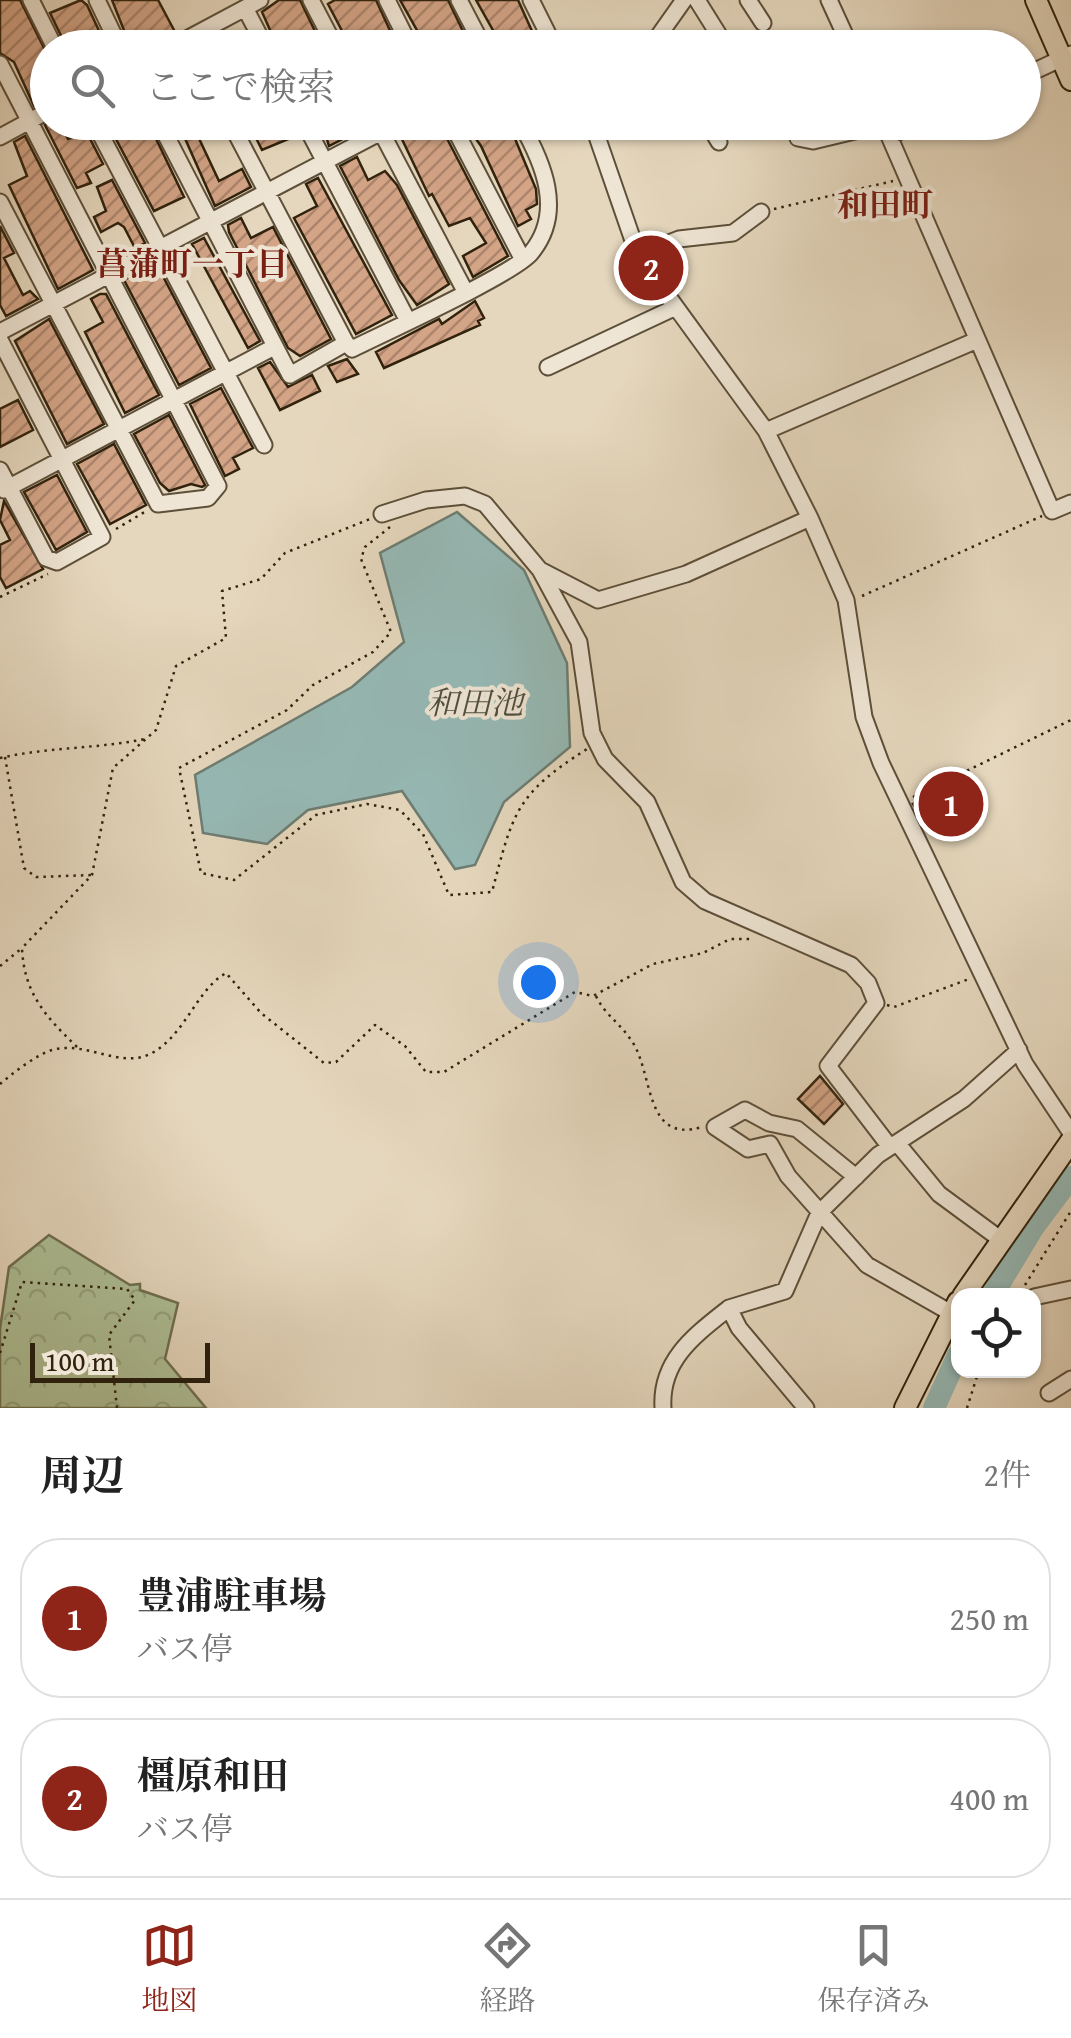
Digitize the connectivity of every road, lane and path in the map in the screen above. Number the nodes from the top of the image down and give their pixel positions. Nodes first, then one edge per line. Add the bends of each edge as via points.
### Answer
1 (30, 0) edge
2 (96, 0) edge
3 (311, 0) edge
4 (386, 0) edge
5 (459, 0) edge
6 (531, 0) edge
7 (684, 0) edge
8 (697, 0) edge
9 (748, 0) edge
10 (830, 0) edge
11 (1036, 0) edge
12 (253, 4) edge
13 (762, 23) dead end
14 (46, 30) edge
15 (111, 30) edge
16 (210, 30) edge
17 (261, 30) edge
18 (327, 30) edge
19 (402, 30) edge
20 (475, 30) edge
21 (543, 30) edge
22 (665, 30) edge
23 (716, 30) edge
24 (842, 30) edge
25 (1066, 56) edge
26 (0, 64) edge
27 (1041, 68) edge
28 (1071, 80) edge
29 (29, 121) joint
30 (0, 137) edge
31 (39, 140) edge
32 (103, 140) edge
33 (168, 140) edge
34 (240, 140) edge
35 (313, 140) edge
36 (358, 140) edge
37 (385, 140) edge
38 (460, 140) edge
39 (528, 140) edge
40 (598, 140) edge
41 (892, 140) edge
42 (324, 162) junction
43 (909, 177) junction
44 (268, 192) junction
45 (0, 202) edge
46 (761, 212) joint
47 (211, 222) junction
48 (160, 248) junction
49 (638, 256) junction
50 (523, 260) junction
51 (110, 274) junction
52 (465, 291) junction
53 (53, 304) junction
54 (674, 308) junction
55 (408, 320) junction
56 (0, 332) edge
57 (0, 340) edge
58 (977, 340) junction
59 (346, 343) junction
60 (274, 347) junction
61 (548, 367) dead end
62 (226, 373) junction
63 (174, 399) junction
64 (118, 429) junction
65 (766, 431) junction
66 (264, 445) dead end
67 (62, 458) junction
68 (0, 470) edge
69 (4, 489) edge
70 (1071, 503) edge
71 (158, 504) junction
72 (1052, 512) junction
73 (810, 518) junction
74 (388, 519) junction
75 (102, 537) junction
76 (57, 562) junction
77 (540, 570) junction
78 (0, 598) edge
79 (846, 600) junction
80 (1071, 720) edge
81 (146, 739) junction
82 (597, 742) junction
83 (3, 758) edge
84 (900, 807) junction
85 (92, 875) junction
86 (790, 938) junction
87 (22, 948) junction
88 (0, 966) edge
89 (982, 972) junction
90 (595, 995) junction
91 (876, 1003) junction
92 (78, 1048) junction
93 (1019, 1050) junction
94 (0, 1084) edge
95 (715, 1127) junction
96 (1071, 1133) edge
97 (1071, 1141) edge
98 (894, 1145) junction
99 (856, 1177) junction
100 (1071, 1211) edge
101 (819, 1213) junction
102 (1000, 1239) junction
103 (968, 1288) edge
104 (1025, 1288) edge
105 (1071, 1289) edge
106 (1041, 1295) edge
107 (951, 1301) edge
108 (729, 1308) junction
109 (951, 1317) edge
110 (0, 1353) edge
111 (976, 1378) edge
112 (1071, 1379) edge
113 (1049, 1394) dead end
114 (118, 1408) edge
115 (663, 1408) edge
116 (806, 1408) edge
117 (904, 1408) edge
118 (967, 1408) edge

1 - 14 street
2 - 15 street
3 - 18 street
4 - 19 street
5 - 20 street
6 - 21 street
7 - 22 street
8 - 23 street
9 - 13 street
10 - 24 street
11 - 25 main road
12 - 16 street
12 - 17 street
25 - 27 street
25 - 28 main road
26 - 29 street
29 - 30 street
31 - 51 street
32 - 48 street
33 - 47 street
34 - 44 street
35 - 42 street
36 - 42 street
37 - 52 street
38 - 50 street
39 - 50 street via 546,178 550,208
40 - 49 street
41 - 43 street
42 - 44 street
42 - 55 street
43 - 46 path
43 - 58 street
44 - 47 street
44 - 59 street
45 - 53 street
46 - 49 street via 732,234 678,238
47 - 48 street
47 - 60 street
48 - 51 street
48 - 62 street
49 - 54 street
50 - 52 street
51 - 53 street
51 - 63 street
52 - 55 street
53 - 56 street
53 - 64 street
54 - 61 street
54 - 65 street
55 - 59 street via 352,349
57 - 67 street
58 - 65 street
58 - 72 street
59 - 60 street via 290,375
60 - 62 street
62 - 63 street
62 - 66 street
63 - 64 street
63 - 71 street via 218,486 208,498
64 - 67 street
64 - 71 street
65 - 73 street
67 - 69 street
67 - 75 street
68 - 69 street
69 - 76 street via 46,558
70 - 72 street
71 - 75 path
72 - 79 path
73 - 77 street via 686,574 598,600
73 - 79 street
74 - 77 street via 426,500 465,496 484,504
74 - 81 path via 285,553 261,579 222,591 226,638 176,666 165,715
74 - 82 path via 361,559 391,632 373,652 313,685 287,710 180,768 200,874 234,880 316,816 367,804 400,810 423,834 449,895 492,892 524,796
75 - 76 street
76 - 78 path via 55,570
77 - 82 street via 579,642
79 - 84 street via 864,717
80 - 84 path
81 - 83 path
81 - 85 path via 113,768
82 - 86 street via 648,802 684,882 705,901
83 - 85 path via 24,868 36,876
84 - 89 street
85 - 87 path
86 - 90 path via 730,940 653,964
86 - 91 street via 851,966
87 - 88 path
87 - 92 path via 24,980
89 - 91 path via 894,1007
89 - 93 street
90 - 92 path via 575,992 444,1072 426,1072 376,1025 336,1062 324,1063 261,1014 226,973 154,1052 135,1059
90 - 95 path via 630,1038 659,1117 680,1129
91 - 98 street via 828,1066
92 - 94 path via 51,1050
93 - 96 street
93 - 98 street via 964,1099
95 - 99 street via 746,1110 797,1129
95 - 101 street via 748,1149 770,1144
97 - 102 main road
98 - 99 street
98 - 102 street via 939,1194
99 - 101 street
100 - 104 path
101 - 107 street via 867,1265
101 - 108 street via 785,1291
102 - 103 main road
105 - 106 street
108 - 115 street via 680,1349 662,1389
108 - 116 street
109 - 117 main road
110 - 114 path via 22,1282 126,1289 135,1300 108,1335
111 - 118 path
112 - 113 street

